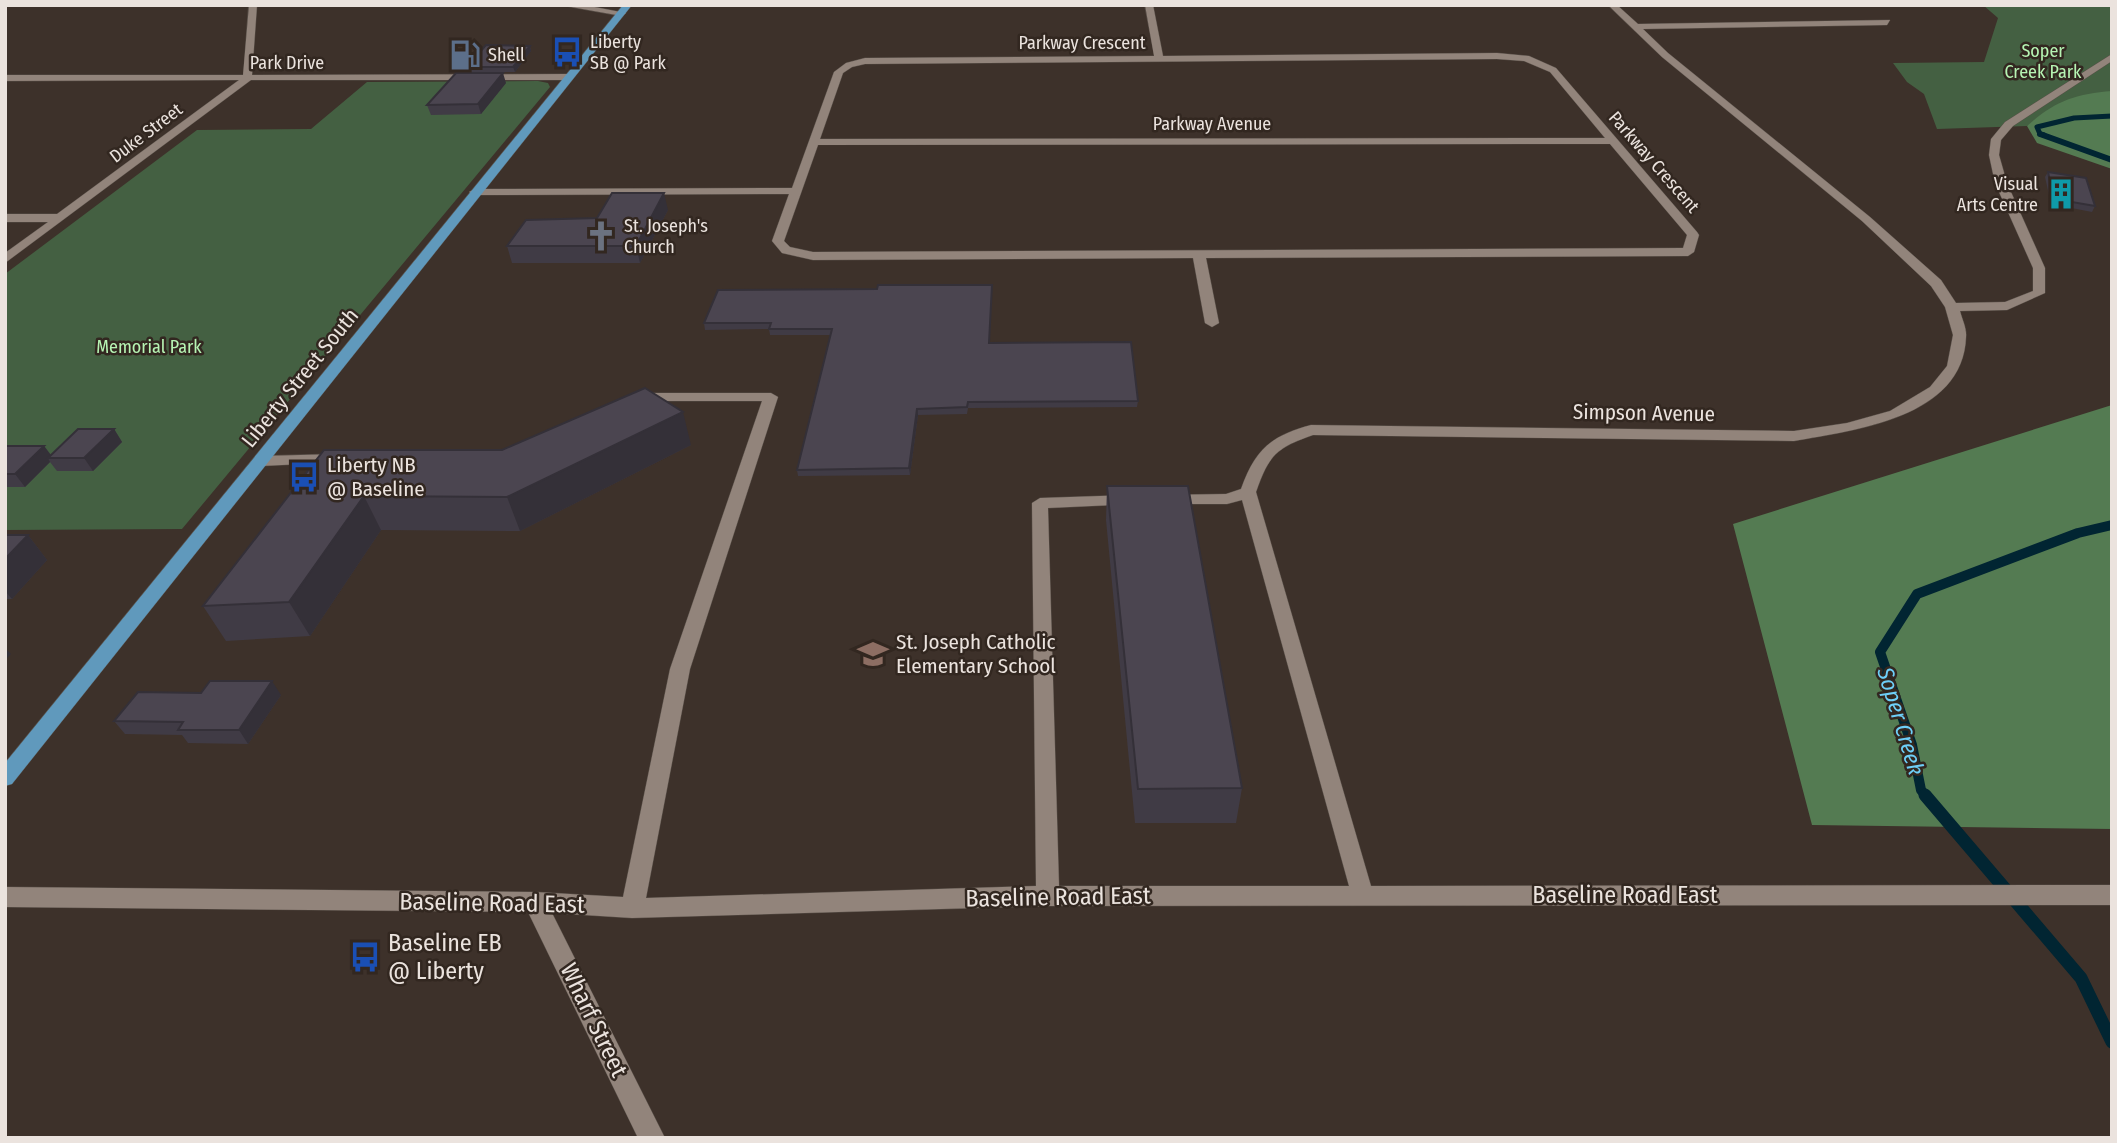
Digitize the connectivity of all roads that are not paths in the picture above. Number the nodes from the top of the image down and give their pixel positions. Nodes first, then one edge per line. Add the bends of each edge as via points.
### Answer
1 (253, 5) edge
2 (564, 5) edge
3 (1149, 5) edge
4 (1612, 5) edge
5 (625, 9) edge
6 (1887, 22) dead end
7 (1636, 27) junction
8 (2112, 57) edge
9 (1159, 60) junction
10 (569, 77) junction
11 (5, 78) edge
12 (247, 79) junction
13 (1612, 141) junction
14 (812, 142) junction
15 (796, 191) junction
16 (475, 192) junction
17 (5, 218) edge
18 (61, 218) junction
19 (1199, 255) junction
20 (5, 260) edge
21 (1952, 307) junction
22 (1212, 323) dead end
23 (616, 412) edge
24 (352, 458) edge
25 (261, 461) junction
26 (1248, 492) junction
27 (5, 778) edge
28 (2107, 895) edge
29 (1048, 896) junction
30 (1363, 896) junction
31 (5, 897) edge
32 (535, 902) junction
33 (632, 908) junction
34 (652, 1138) edge

1 - 12 street
2 - 5 street
3 - 9 street
4 - 7 street, Simpson Avenue
5 - 10 main road, Liberty Street South
6 - 7 street
7 - 21 street, Simpson Avenue via 1866,219 1936,284
8 - 21 street via 2009,124 1996,139 1994,155 2001,183 2039,268 2039,293 2007,306
9 - 13 street, Parkway Crescent via 1526,58 1553,70
9 - 14 street, Parkway Crescent via 865,61 839,72
10 - 12 street, Park Drive
10 - 16 main road, Liberty Street South
11 - 12 street, Park Drive
12 - 18 street, Duke Street
13 - 14 street, Parkway Avenue
13 - 19 street, Parkway Crescent via 1693,234 1688,252
14 - 15 street, Parkway Crescent
15 - 16 street
15 - 19 street, Parkway Crescent via 778,241 786,250 813,256
16 - 25 main road, Liberty Street South
17 - 18 street
18 - 20 street, Duke Street
19 - 22 street
21 - 26 street, Simpson Avenue via 1960,335 1954,367 1935,390 1895,414 1848,427 1794,436 1311,430 1275,443 1257,464
23 - 33 street via 652,397 771,397 680,669
24 - 25 street
25 - 27 main road, Liberty Street South
26 - 29 street via 1227,499 1040,503
26 - 30 street
28 - 30 street, Baseline Road East
29 - 30 street, Baseline Road East
29 - 33 street, Baseline Road East
31 - 32 street, Baseline Road East
32 - 33 street, Baseline Road East
32 - 34 street, Wharf Street

